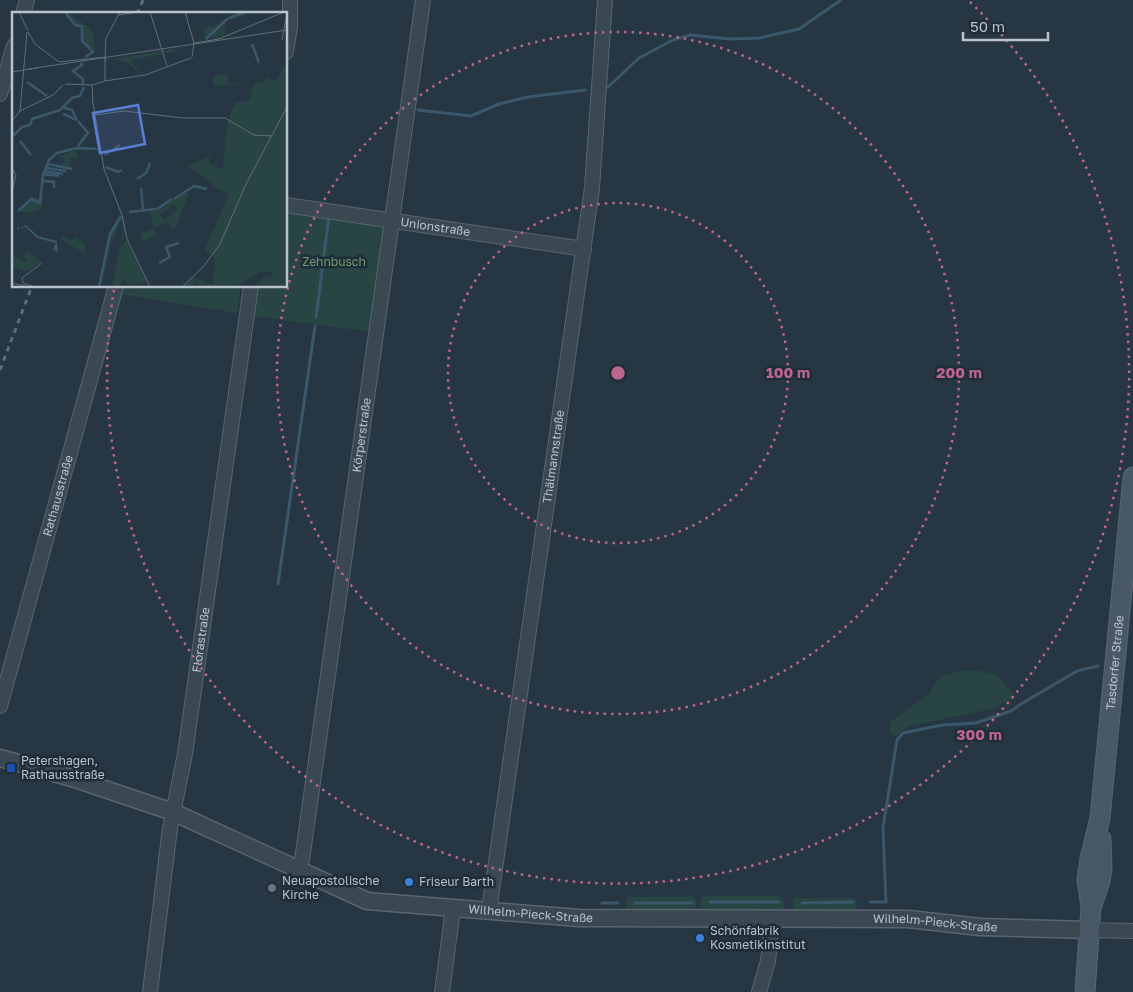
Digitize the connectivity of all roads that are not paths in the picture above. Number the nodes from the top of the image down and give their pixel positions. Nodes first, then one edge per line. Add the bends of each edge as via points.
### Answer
1 (290, 0) edge
2 (423, 0) edge
3 (605, 0) edge
4 (288, 39) edge
5 (12, 53) edge
6 (0, 94) edge
7 (288, 205) edge
8 (393, 221) junction
9 (584, 249) junction
10 (115, 288) edge
11 (251, 288) edge
12 (1133, 477) edge
13 (0, 706) edge
14 (0, 758) edge
15 (173, 812) junction
16 (298, 869) junction
17 (453, 909) junction
18 (489, 911) junction
19 (772, 920) junction
20 (1089, 930) junction
21 (1133, 931) edge
22 (150, 992) edge
23 (442, 992) edge
24 (758, 992) edge
25 (1085, 992) edge

1 - 4 street
2 - 8 street, Körperstraße
3 - 9 street, Thälmannstraße via 592,188
5 - 6 street
7 - 8 street, Unionstraße
8 - 9 street, Unionstraße
8 - 16 street, Körperstraße via 302,860
9 - 18 street, Thälmannstraße
10 - 13 street, Rathausstraße
11 - 15 street, Florastraße via 183,767
12 - 20 main road, Tasdorfer Straße via 1100,818 1102,868 1091,908
14 - 15 street, Wilhelm-Pieck-Straße
15 - 16 street, Wilhelm-Pieck-Straße
15 - 22 street, Florastraße
16 - 17 street, Wilhelm-Pieck-Straße via 367,901
17 - 18 street, Wilhelm-Pieck-Straße
17 - 23 street
18 - 19 street, Wilhelm-Pieck-Straße via 579,918
19 - 20 street, Wilhelm-Pieck-Straße via 908,919 980,928
19 - 24 street via 768,961
20 - 21 street
20 - 25 main road, Tasdorfer Straße

